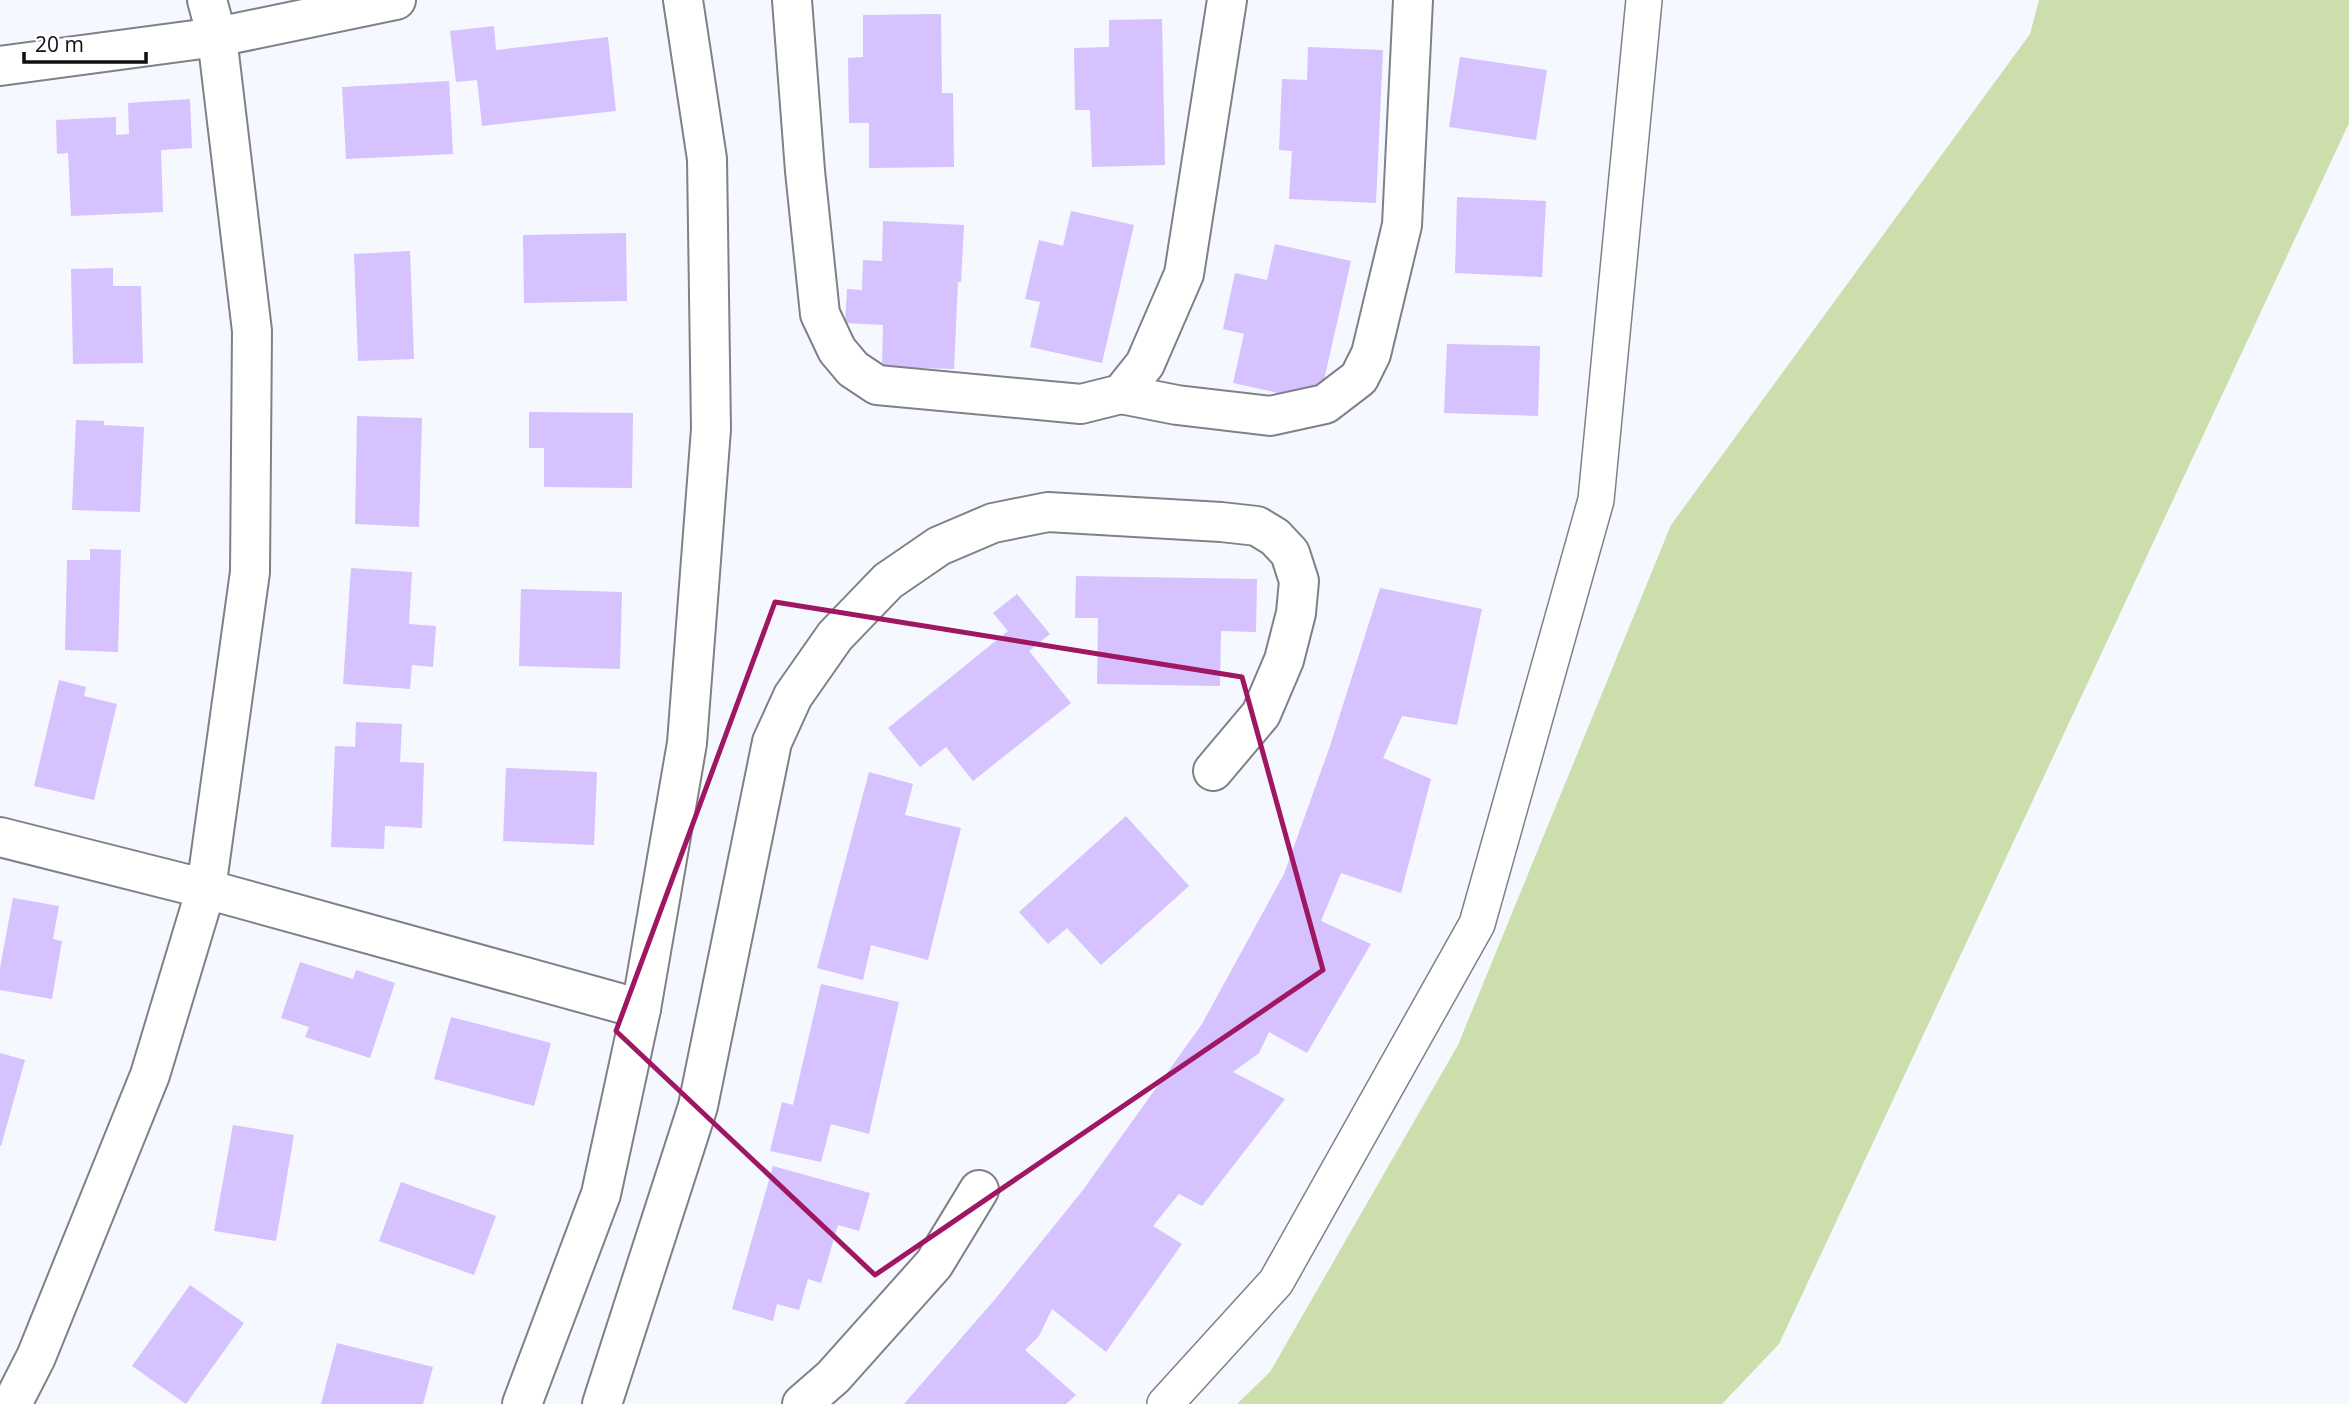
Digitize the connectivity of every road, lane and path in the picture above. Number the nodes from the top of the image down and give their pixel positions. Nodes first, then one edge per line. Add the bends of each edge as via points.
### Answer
1 (207, 0) edge
2 (396, 0) edge
3 (683, 0) edge
4 (792, 0) edge
5 (1227, 0) edge
6 (1413, 0) edge
7 (1644, 0) edge
8 (217, 37) junction
9 (0, 66) edge
10 (1121, 394) junction
11 (1213, 771) dead end
12 (0, 837) edge
13 (206, 889) junction
14 (641, 1009) junction
15 (979, 1190) dead end
16 (12, 1404) edge
17 (522, 1404) edge
18 (602, 1404) edge
19 (802, 1404) edge
20 (1165, 1404) edge

1 - 8 street
2 - 8 street
3 - 14 street via 707,159 711,429 687,743
4 - 10 street via 820,314 837,350 853,369 877,385 1081,404
5 - 10 street via 1184,274 1145,364
6 - 10 street via 1402,225 1371,354 1359,378 1325,404 1270,416
7 - 20 street via 1596,500 1477,924 1276,1282
8 - 9 street
8 - 13 street via 252,331 250,572
11 - 18 street via 1261,714 1284,660 1296,613 1298,581 1290,553 1257,526 1048,512 993,523 939,546 888,581 835,636 793,696 772,742 698,1107
12 - 13 street
13 - 14 street
13 - 16 street via 150,1074 36,1357
14 - 17 street via 601,1194
15 - 19 street via 934,1264 833,1377

